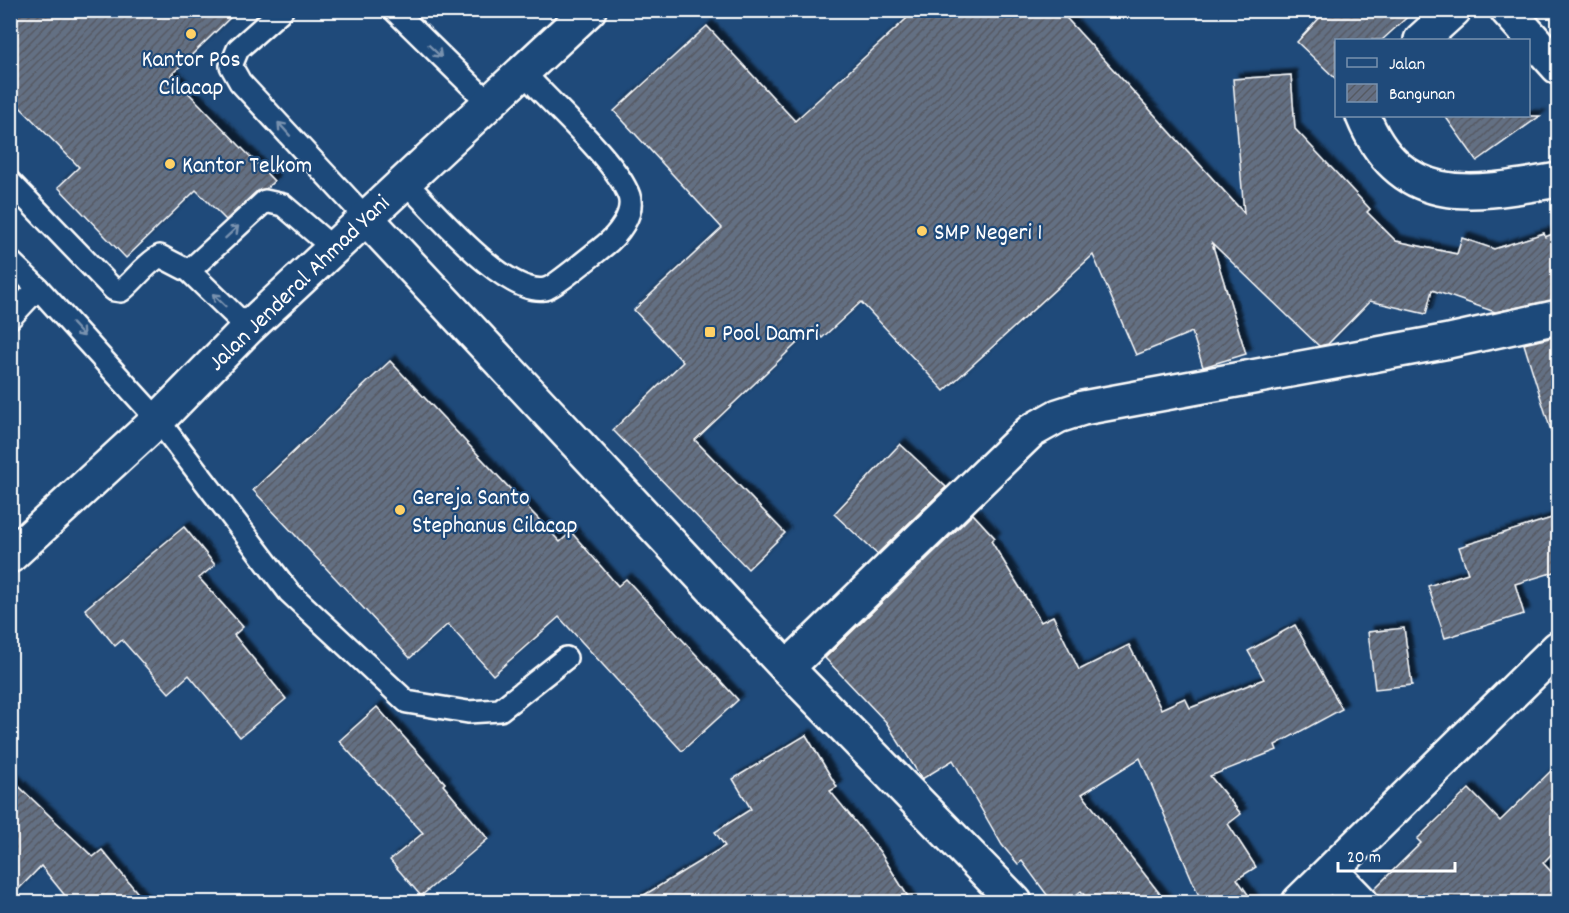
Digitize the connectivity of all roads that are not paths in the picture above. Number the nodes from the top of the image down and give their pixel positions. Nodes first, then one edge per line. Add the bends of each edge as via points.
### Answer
1 (282, 10) edge
2 (394, 10) edge
3 (589, 10) edge
4 (1454, 10) edge
5 (1507, 10) edge
6 (1422, 39) edge
7 (1558, 67) edge
8 (523, 72) junction
9 (489, 103) junction
10 (1363, 117) edge
11 (1558, 180) edge
12 (404, 181) junction
13 (10, 182) edge
14 (367, 219) junction
15 (334, 249) junction
16 (10, 261) edge
17 (189, 271) junction
18 (38, 288) junction
19 (1558, 317) edge
20 (10, 318) edge
21 (248, 328) junction
22 (158, 420) junction
23 (10, 556) edge
24 (1558, 648) edge
25 (566, 658) dead end
26 (787, 668) junction
27 (1332, 872) junction
28 (1015, 903) edge
29 (1299, 903) edge
30 (1361, 903) edge

14 -> 1 lane via 240,82 231,66 238,49
2 -> 9 lane
3 - 8 street, Jalan Jenderal Ahmad Yani
4 - 6 street
5 - 7 street
8 - 9 street, Jalan Jenderal Ahmad Yani
8 - 12 lane via 619,174 630,199 627,220 607,244 547,289 524,288 495,271
9 - 12 street, Jalan Jenderal Ahmad Yani
10 - 11 street via 1377,147 1400,171 1425,184 1452,192 1499,190
12 - 14 street, Jalan Jenderal Ahmad Yani
13 - 17 lane via 114,290 121,291 160,256
14 - 15 street, Jalan Jenderal Ahmad Yani
14 - 26 street
17 -> 15 lane via 265,201 283,205
15 - 21 street, Jalan Jenderal Ahmad Yani
16 - 18 lane
21 -> 17 lane
18 - 20 lane
18 -> 22 lane
19 - 26 street via 1058,416 1031,431
21 - 22 street, Jalan Jenderal Ahmad Yani
22 - 23 street, Jalan Jenderal Ahmad Yani
22 - 25 lane via 289,592 407,702 468,712 500,710
24 - 27 street
26 - 28 street
27 - 29 street
27 - 30 street

